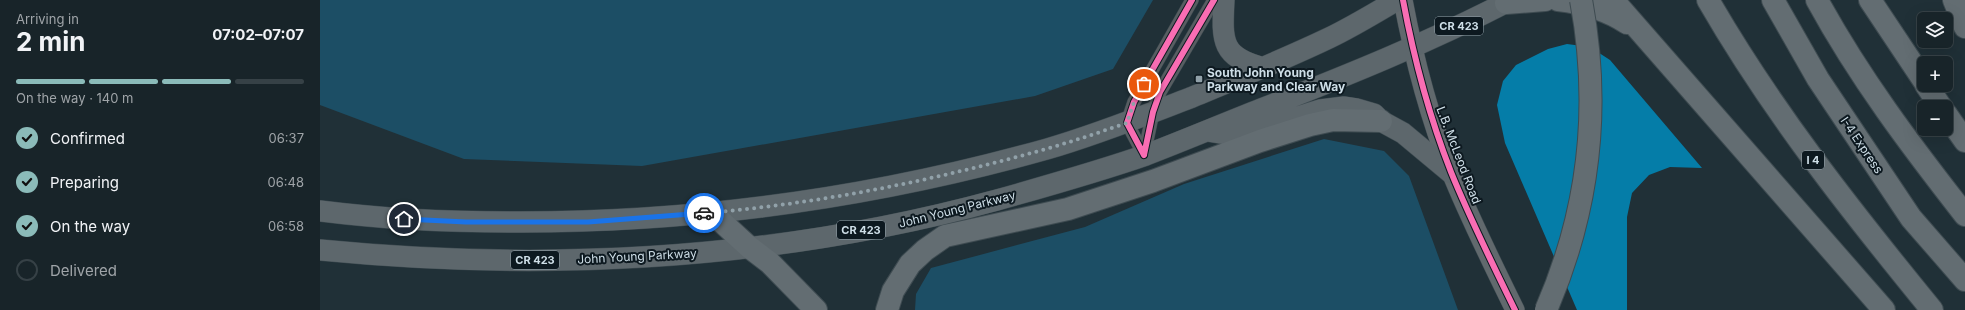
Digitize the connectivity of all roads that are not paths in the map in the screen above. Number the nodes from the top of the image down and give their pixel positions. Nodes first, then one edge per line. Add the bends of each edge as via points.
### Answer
1 (1192, 0) edge
2 (1214, 0) edge
3 (1224, 0) edge
4 (1397, 0) edge
5 (1403, 0) edge
6 (1545, 0) edge
7 (1558, 0) edge
8 (1581, 0) edge
9 (1613, 0) edge
10 (1708, 0) edge
11 (1722, 0) edge
12 (1773, 0) edge
13 (1817, 0) edge
14 (1870, 0) edge
15 (1954, 0) edge
16 (1509, 1) edge
17 (1965, 26) edge
18 (1638, 30) junction
19 (1412, 49) junction
20 (1748, 65) junction
21 (1264, 68) junction
22 (1917, 71) edge
23 (1153, 112) junction
24 (1381, 121) junction
25 (1127, 123) junction
26 (1953, 124) edge
27 (1207, 130) junction
28 (1965, 141) edge
29 (1144, 155) junction
30 (1451, 173) junction
31 (320, 211) edge
32 (712, 213) junction
33 (1965, 215) edge
34 (749, 247) junction
35 (320, 250) edge
36 (1965, 280) edge
37 (816, 310) edge
38 (887, 310) edge
39 (1515, 310) edge
40 (1546, 310) edge
41 (1884, 310) edge
42 (1932, 310) edge

1 - 25 street via 1134,102
2 - 23 street via 1160,92
3 - 21 main road via 1222,34 1227,46 1246,64
4 - 21 main road via 1331,37
5 - 19 street, L.B. McLeod Road
6 - 16 highway
7 - 18 highway via 1603,10
8 - 40 highway, bridge via 1588,41 1591,83 1589,150 1582,201 1572,240
9 - 18 highway
10 - 20 highway, I 4
11 - 20 highway
12 - 36 highway, I-4 Express via 1818,80 1911,218
13 - 33 highway via 1864,80
14 - 22 highway
15 - 17 highway
16 - 19 main road, John Young Parkway / CR 423
18 - 41 highway
19 - 27 main road, John Young Parkway / CR 423
19 - 30 street, L.B. McLeod Road
20 - 42 highway, I 4 via 1804,148 1874,240
21 - 23 main road
23 - 25 main road
23 - 29 street
24 - 27 main road via 1374,114 1357,109 1333,108 1238,136
24 - 30 main road via 1410,139
24 - 38 highway via 1333,120 1310,125 1068,209 945,236 910,264 897,283
25 - 29 street
25 - 32 main road via 1047,149 920,180 804,201
26 - 28 highway
27 - 29 main road, John Young Parkway / CR 423
29 - 34 main road, John Young Parkway / CR 423 via 971,207 894,224
30 - 39 street, L.B. McLeod Road
31 - 32 main road via 404,219 520,222 588,222
32 - 34 highway
34 - 35 main road, John Young Parkway / CR 423 via 647,257 574,260 448,259
34 - 37 highway via 770,263

